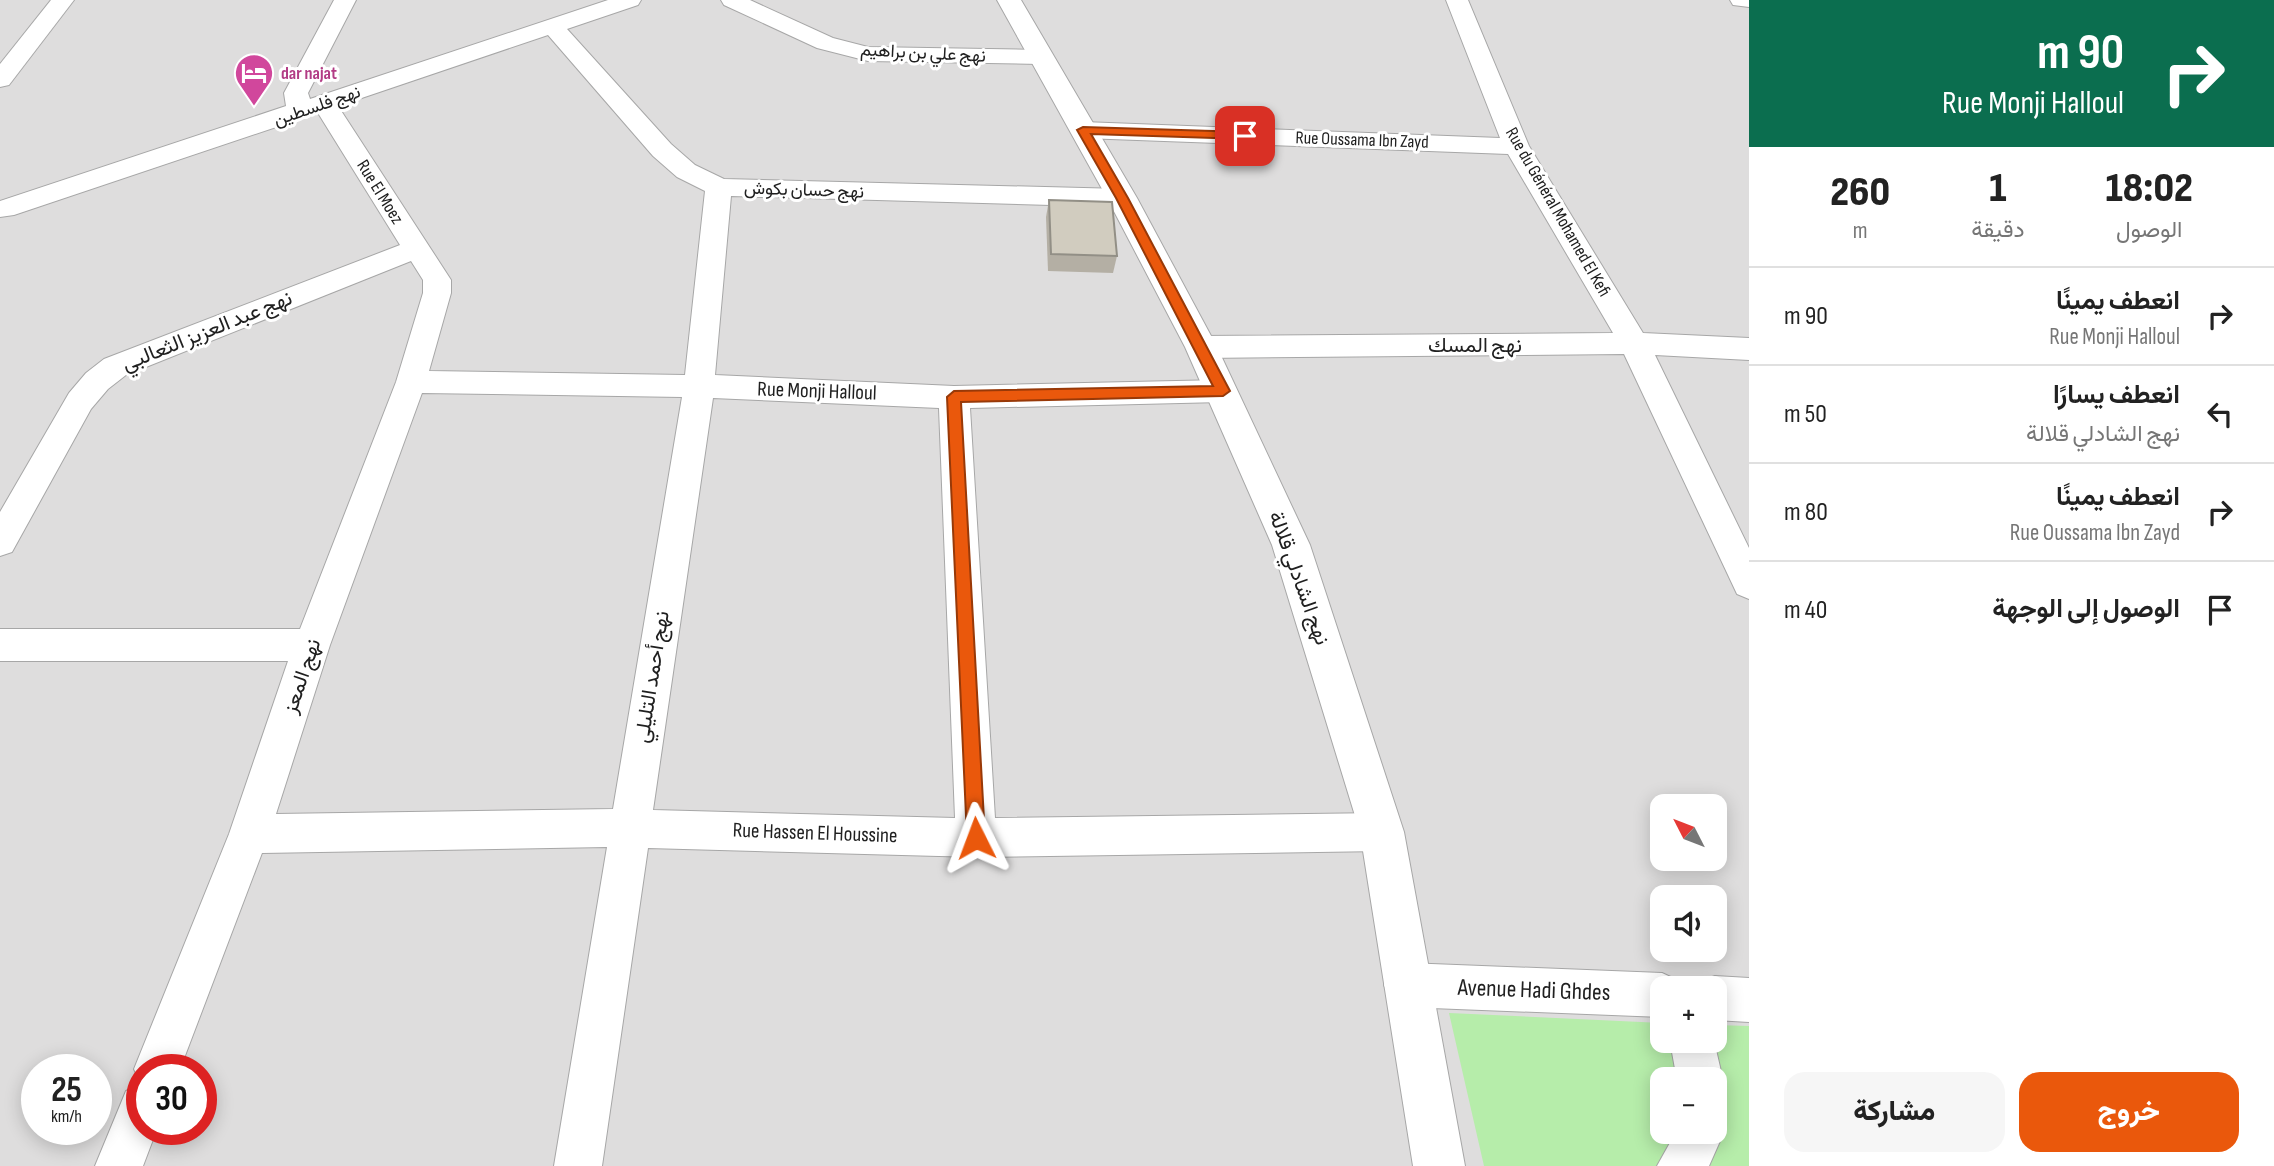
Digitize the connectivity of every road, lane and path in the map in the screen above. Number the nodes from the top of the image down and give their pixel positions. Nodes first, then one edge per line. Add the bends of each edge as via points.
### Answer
1 (39, 0) edge
2 (63, 0) edge
3 (345, 0) edge
4 (630, 0) edge
5 (732, 0) edge
6 (1009, 0) edge
7 (1457, 0) edge
8 (1741, 0) edge
9 (1749, 0) edge
10 (552, 26) junction
11 (0, 48) edge
12 (1041, 57) junction
13 (0, 80) edge
14 (312, 108) junction
15 (1083, 130) junction
16 (1516, 146) junction
17 (719, 187) junction
18 (1122, 198) junction
19 (1, 210) edge
20 (416, 249) junction
21 (437, 280) joint
22 (1634, 343) junction
23 (1201, 347) junction
24 (1749, 349) edge
25 (411, 382) junction
26 (699, 386) junction
27 (1223, 391) junction
28 (954, 397) junction
29 (0, 541) edge
30 (1749, 584) edge
31 (0, 645) edge
32 (312, 645) junction
33 (628, 828) junction
34 (1382, 832) junction
35 (248, 834) junction
36 (976, 838) junction
37 (1406, 985) junction
38 (1650, 995) edge
39 (1727, 999) edge
40 (1749, 1000) edge
41 (163, 1054) edge
42 (1695, 1144) edge
43 (127, 1145) edge
44 (119, 1166) edge
45 (578, 1166) edge
46 (1439, 1166) edge
47 (1681, 1166) edge

1 - 11 street
2 - 13 street
3 - 14 street via 296,93
4 - 10 street, نهج فلسطين
5 - 12 street, نهج علي بن براهيم via 825,43 868,54
6 - 12 street, نهج الشادلي قلالة
7 - 16 street, Rue du Général Mohamed El Kefi
8 - 9 street
10 - 14 street, نهج فلسطين
10 - 17 street, نهج حسان بكوش via 662,150 686,170
12 - 15 street, نهج الشادلي قلالة
14 - 19 street, نهج فلسطين
14 - 20 street, Rue El Moez
15 - 16 street, Rue Oussama Ibn Zayd
15 - 18 street, نهج الشادلي قلالة
16 - 22 street, Rue du Général Mohamed El Kefi
17 - 18 street, نهج حسان بكوش
17 - 26 street, نهج أحمد التليلي
18 - 23 street, نهج الشادلي قلالة
20 - 21 street, Rue El Moez
20 - 29 street, نهج عبد العزيز الثعالبي via 116,368 97,381 80,401
21 - 25 street, نهج المعز via 434,308
22 - 23 street, نهج المسك
22 - 24 street, نهج المسك
22 - 30 street, Rue du Général Mohamed El Kefi
23 - 27 street, نهج الشادلي قلالة
25 - 26 street, Rue Monji Halloul
25 - 32 street, نهج المعز
26 - 28 street, Rue Monji Halloul
26 - 33 street, نهج أحمد التليلي
27 - 28 street, Rue Monji Halloul
27 - 34 street, نهج الشادلي قلالة via 1291,545
28 - 36 street
31 - 32 street
32 - 35 street, نهج المعز
33 - 35 street, Rue Hassen El Houssine
33 - 36 street, Rue Hassen El Houssine
33 - 45 street, نهج أحمد التليلي
34 - 36 street, Rue Hassen El Houssine
34 - 37 street, نهج الشادلي قلالة
35 - 41 street, نهج المعز
37 - 38 street, Avenue Hadi Ghdes
37 - 46 street, نهج الشادلي قلالة
39 - 40 street
42 - 47 street
43 - 44 street

